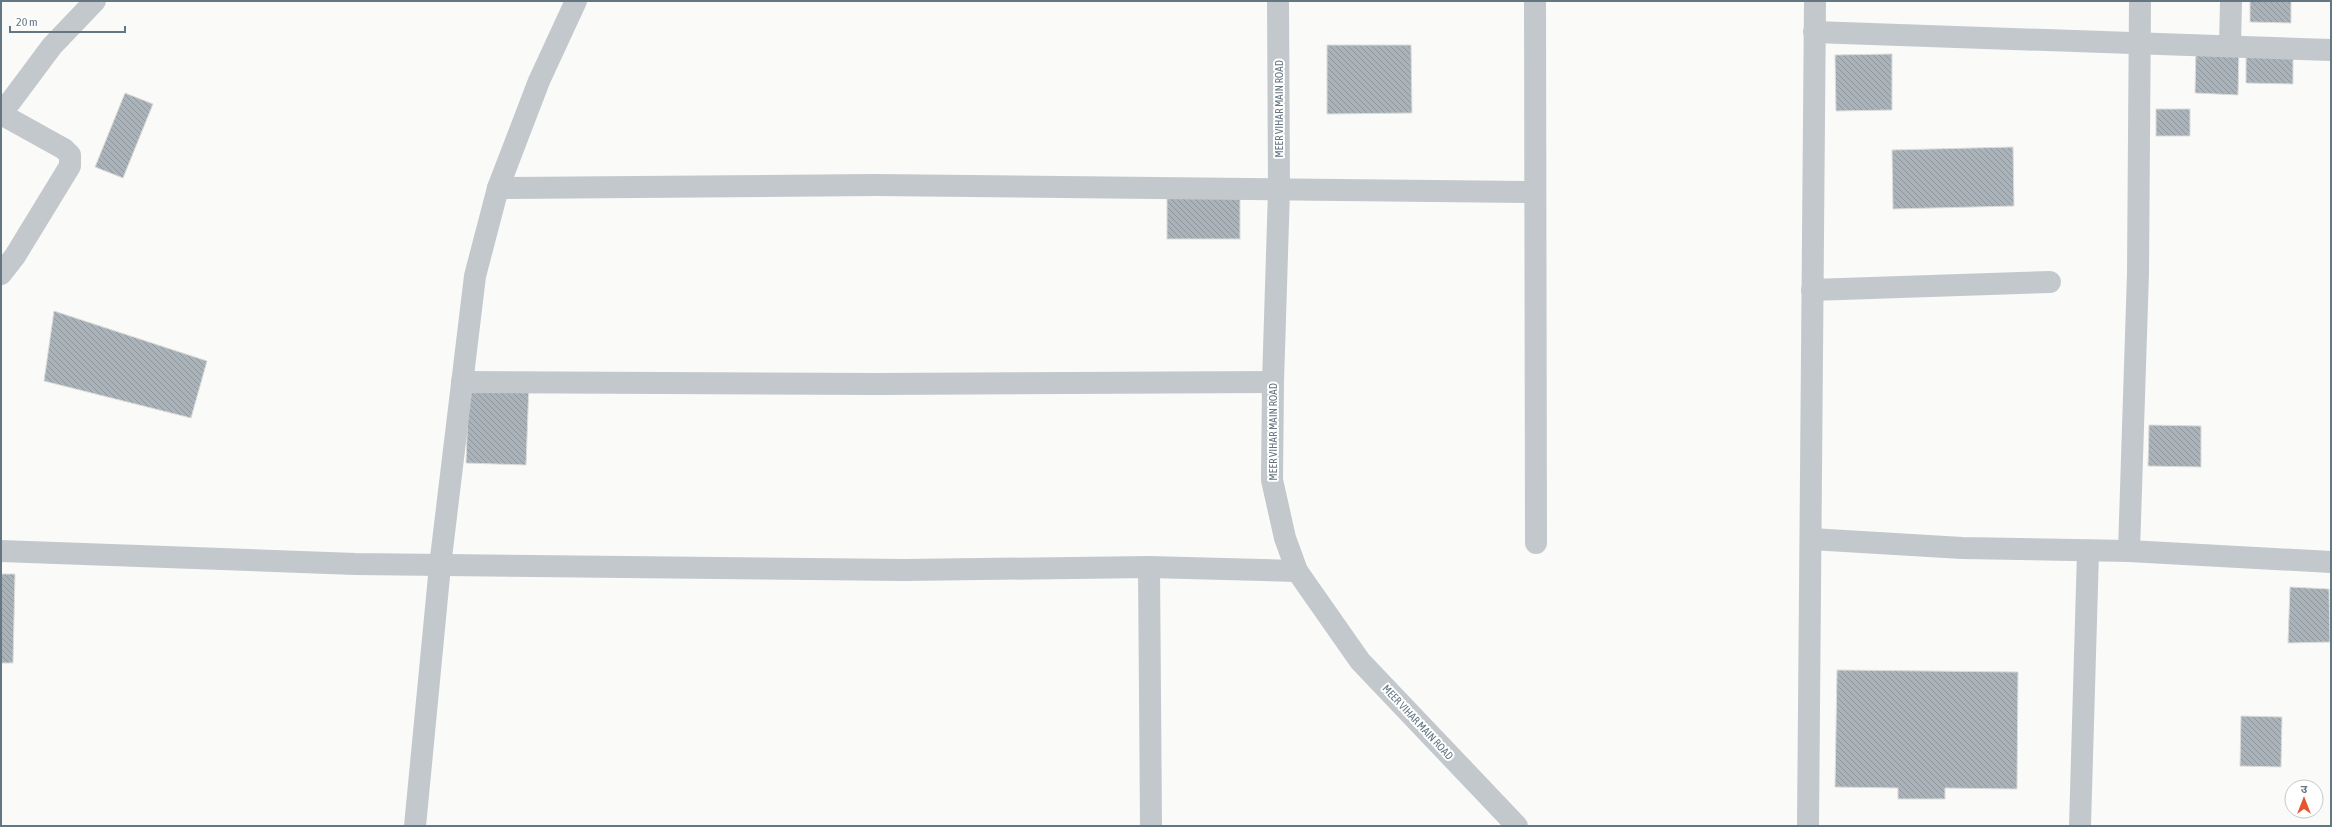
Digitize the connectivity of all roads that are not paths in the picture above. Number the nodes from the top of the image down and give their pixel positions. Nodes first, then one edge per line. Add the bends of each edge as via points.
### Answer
1 (95, 1) edge
2 (576, 1) edge
3 (1278, 1) edge
4 (1535, 1) edge
5 (1815, 1) edge
6 (2140, 1) edge
7 (2231, 1) edge
8 (1814, 32) junction
9 (2139, 44) junction
10 (2230, 46) junction
11 (2331, 50) edge
12 (1, 113) edge
13 (498, 188) junction
14 (1279, 190) junction
15 (1535, 192) junction
16 (1, 274) edge
17 (2050, 282) dead end
18 (1812, 290) junction
19 (462, 382) junction
20 (1273, 382) junction
21 (1811, 540) junction
22 (1536, 543) dead end
23 (1, 551) edge
24 (2129, 551) junction
25 (2088, 552) junction
26 (2331, 562) edge
27 (440, 566) junction
28 (1149, 567) junction
29 (1297, 571) junction
30 (415, 826) edge
31 (1151, 826) edge
32 (1517, 826) edge
33 (1808, 826) edge
34 (2080, 826) edge

1 - 12 street via 52,46
2 - 13 street via 539,81
3 - 14 street, MEER VIHAR MAIN ROAD
4 - 15 street
5 - 8 street
6 - 9 street
7 - 10 street
8 - 9 street
8 - 18 street
9 - 10 street
9 - 24 street via 2138,273
10 - 11 street
12 - 16 street via 64,149 70,155 70,166 15,256
13 - 14 street via 876,185
13 - 19 street via 475,276
14 - 15 street
14 - 20 street, MEER VIHAR MAIN ROAD
15 - 22 street
17 - 18 street
18 - 21 street
19 - 20 street
19 - 27 street
20 - 29 street, MEER VIHAR MAIN ROAD via 1272,480
21 - 25 street
21 - 33 street
23 - 27 street
24 - 25 street
24 - 26 street
25 - 34 street
27 - 28 street via 904,570
27 - 30 street
28 - 29 street
28 - 31 street
29 - 32 street, MEER VIHAR MAIN ROAD via 1360,661

